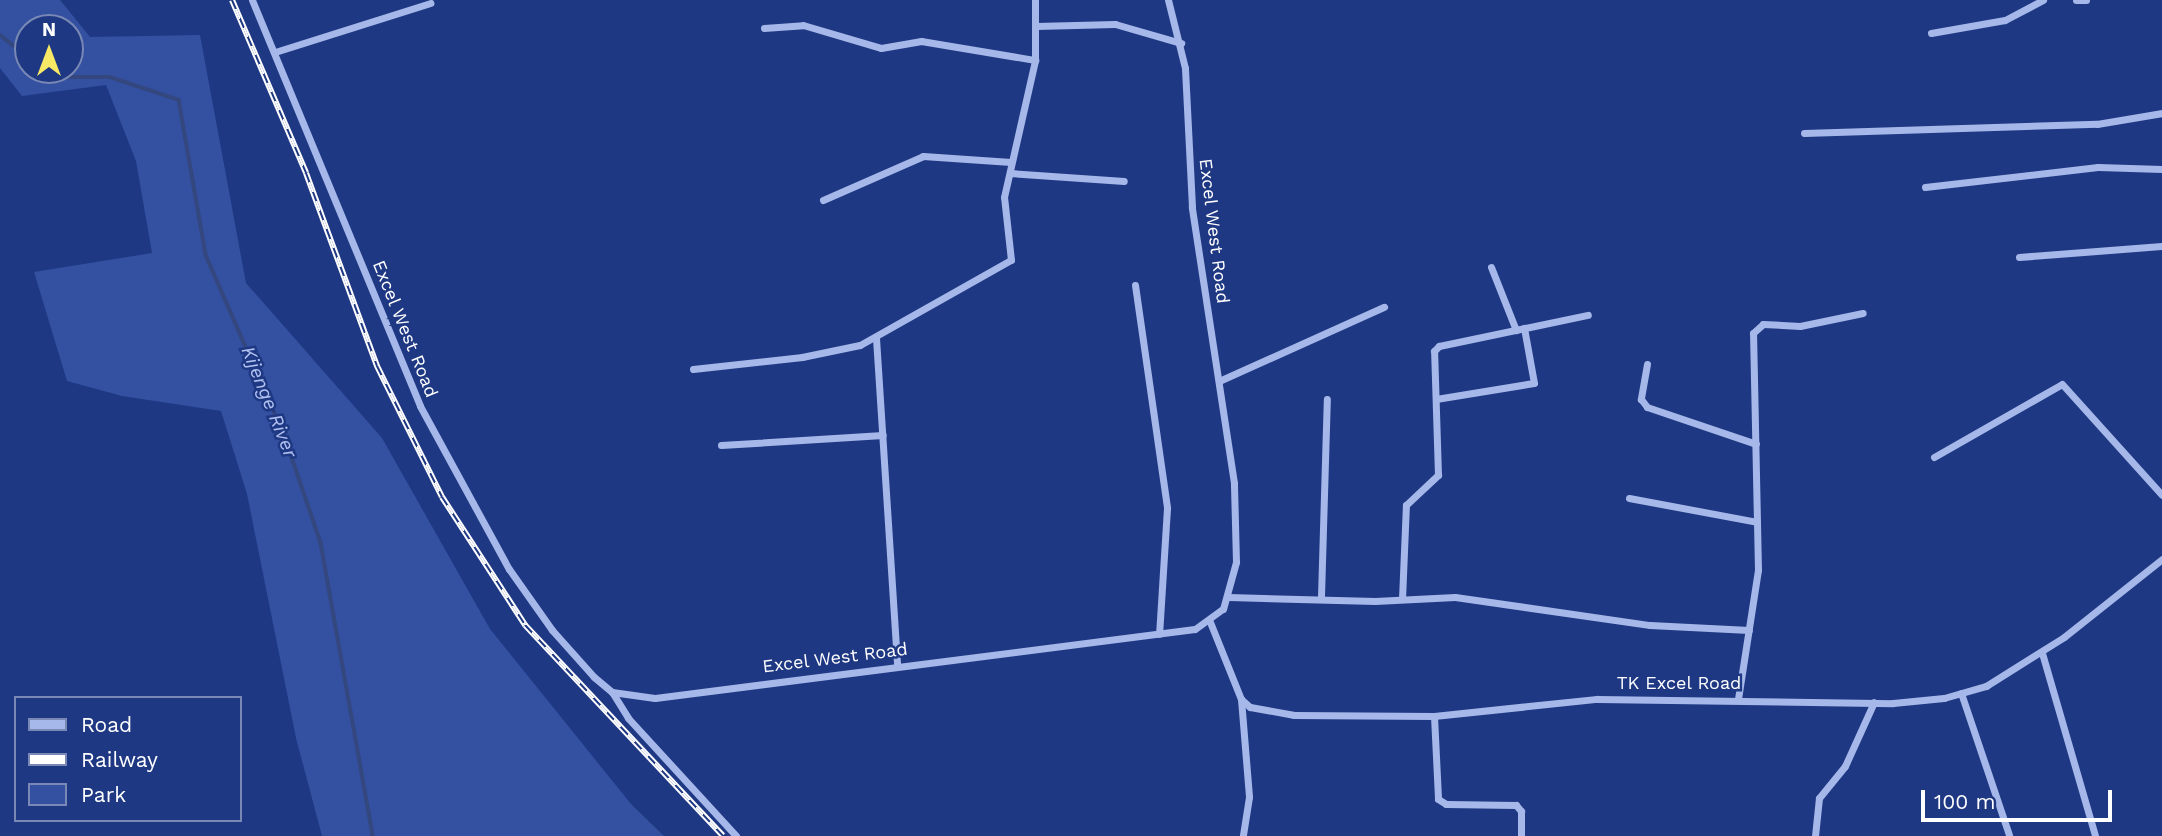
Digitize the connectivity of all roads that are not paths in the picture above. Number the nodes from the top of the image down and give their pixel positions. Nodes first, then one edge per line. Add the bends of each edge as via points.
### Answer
1 (252, 0) edge
2 (1035, 0) edge
3 (1167, 0) edge
4 (2043, 0) edge
5 (2076, 0) edge
6 (2086, 0) edge
7 (430, 3) dead end
8 (1036, 26) junction
9 (764, 28) dead end
10 (1931, 33) dead end
11 (1181, 43) junction
12 (275, 51) junction
13 (1034, 60) junction
14 (2162, 113) edge
15 (1804, 134) dead end
16 (1011, 162) junction
17 (2162, 169) edge
18 (1010, 173) junction
19 (1124, 181) dead end
20 (1925, 187) dead end
21 (823, 200) dead end
22 (2162, 246) edge
23 (2019, 257) dead end
24 (1491, 267) dead end
25 (1135, 285) dead end
26 (1384, 307) dead end
27 (1863, 313) dead end
28 (1588, 315) dead end
29 (1520, 329) junction
30 (876, 338) junction
31 (1647, 364) dead end
32 (692, 369) dead end
33 (1219, 381) junction
34 (1327, 399) dead end
35 (1436, 399) junction
36 (883, 435) junction
37 (1756, 444) junction
38 (721, 445) dead end
39 (1934, 457) dead end
40 (2162, 495) edge
41 (1629, 498) dead end
42 (1757, 523) junction
43 (2162, 559) edge
44 (1321, 596) junction
45 (1229, 597) junction
46 (1402, 599) junction
47 (1210, 622) junction
48 (1749, 630) junction
49 (1159, 634) junction
50 (2042, 653) junction
51 (898, 666) junction
52 (612, 692) junction
53 (1962, 693) junction
54 (1241, 699) junction
55 (1738, 699) junction
56 (1874, 702) junction
57 (1433, 716) junction
58 (2009, 835) edge
59 (736, 836) edge
60 (1243, 836) edge
61 (1521, 836) edge
62 (1815, 836) edge
63 (2095, 836) edge

1 - 12 street, Excel West Road
2 - 8 street
3 - 11 street, Excel West Road
4 - 10 street via 2005,20
5 - 6 street
7 - 12 street
8 - 11 street via 1115,24
8 - 13 street
9 - 13 street via 803,25 881,48 915,41
11 - 33 street, Excel West Road via 1190,197
12 - 52 street, Excel West Road via 420,406 509,569 552,630
13 - 16 street
14 - 15 street via 2097,124
16 - 18 street
16 - 21 street via 923,156
17 - 20 street via 2098,167
18 - 19 street
18 - 30 street via 1003,205 1011,260
22 - 23 street
24 - 29 street
25 - 49 street via 1167,508
26 - 33 street
27 - 37 street via 1800,326 1755,328
28 - 29 street
29 - 35 street via 1439,346 1433,355
29 - 35 street via 1534,383
30 - 32 street via 809,356
30 - 36 street
31 - 37 street via 1641,399 1647,407
33 - 45 street, Excel West Road via 1237,515 1236,562
34 - 44 street
35 - 46 street via 1438,475 1406,505
36 - 38 street
36 - 51 street
37 - 42 street
39 - 40 street via 2062,384
41 - 42 street
42 - 48 street via 1758,570
43 - 50 street, TK Excel Road
44 - 45 street
44 - 46 street
45 - 47 street, Excel West Road
46 - 48 street via 1455,597 1624,622
47 - 49 street, Excel West Road
47 - 54 street
48 - 55 street
49 - 51 street, Excel West Road
50 - 53 street, TK Excel Road via 1986,685
50 - 63 street
51 - 52 street, Excel West Road via 655,698
52 - 59 street via 628,718
53 - 56 street, TK Excel Road
53 - 58 street
54 - 57 street, TK Excel Road via 1251,707 1294,715
54 - 60 street via 1249,797
55 - 56 street, TK Excel Road
55 - 57 street, TK Excel Road via 1597,699
56 - 62 street via 1845,766 1819,798
57 - 61 street via 1441,803 1516,806 1521,810

